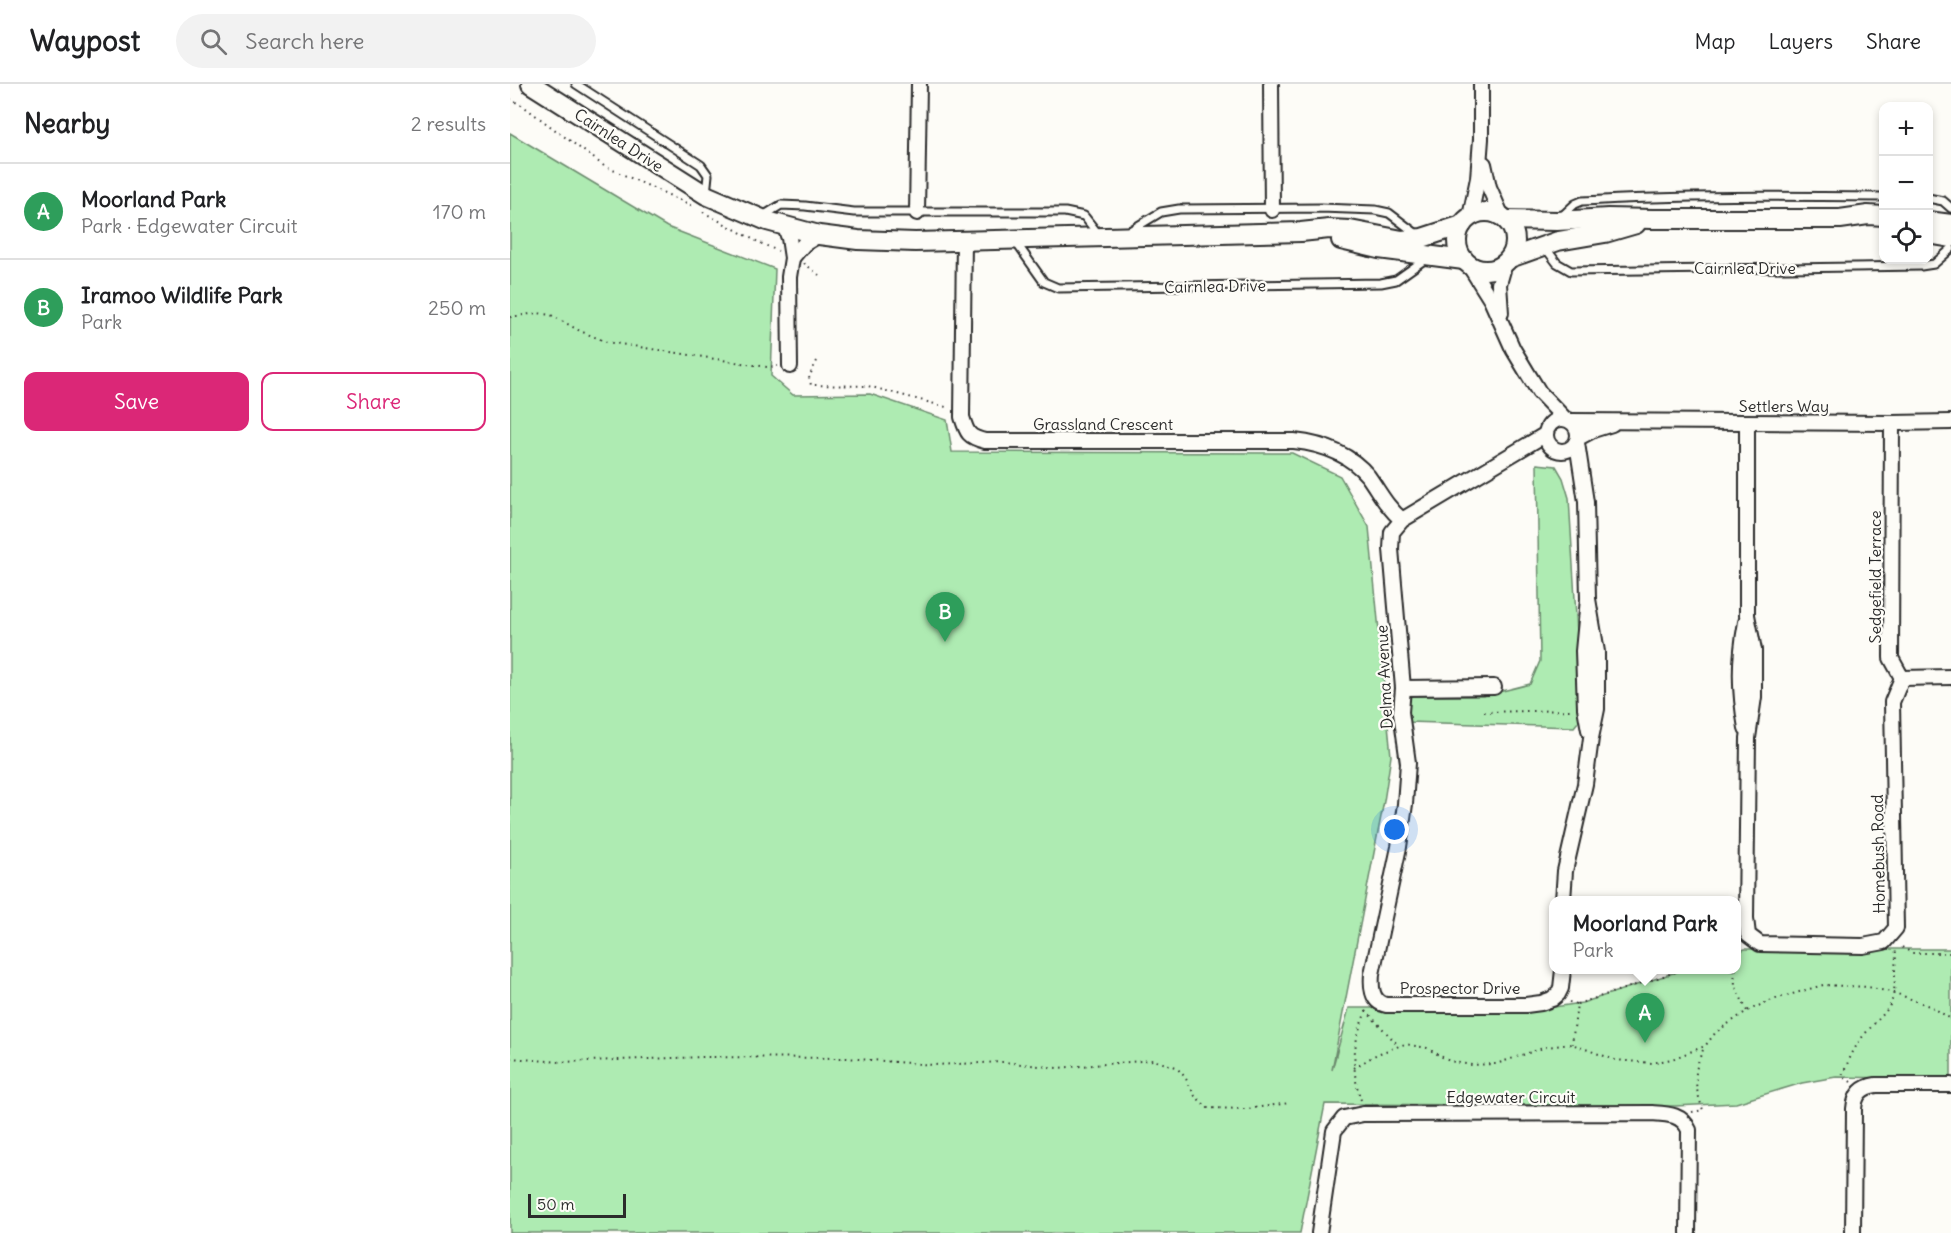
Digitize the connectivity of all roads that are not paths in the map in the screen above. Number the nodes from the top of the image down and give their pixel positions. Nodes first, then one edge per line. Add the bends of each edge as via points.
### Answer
1 (531, 84) edge
2 (576, 84) edge
3 (919, 84) edge
4 (1271, 84) edge
5 (1481, 84) edge
6 (1481, 139) junction
7 (706, 195) junction
8 (1879, 197) edge
9 (1933, 199) edge
10 (1951, 208) edge
11 (1272, 210) junction
12 (917, 213) junction
13 (1879, 216) edge
14 (760, 218) junction
15 (1504, 218) junction
16 (1652, 219) junction
17 (1840, 219) junction
18 (1466, 221) junction
19 (1557, 221) junction
20 (1933, 222) edge
21 (1951, 224) edge
22 (784, 225) junction
23 (1879, 225) edge
24 (1301, 232) junction
25 (819, 235) junction
26 (1933, 235) edge
27 (1100, 236) junction
28 (1124, 236) junction
29 (1951, 237) edge
30 (1013, 238) junction
31 (1422, 238) junction
32 (964, 240) junction
33 (1543, 246) junction
34 (1951, 249) edge
35 (1431, 255) junction
36 (797, 260) junction
37 (1507, 261) junction
38 (1466, 262) junction
39 (1502, 324) junction
40 (790, 366) road end
41 (1539, 392) junction
42 (1567, 420) junction
43 (1617, 422) junction
44 (1747, 422) junction
45 (1951, 422) edge
46 (1892, 423) junction
47 (1546, 431) junction
48 (1577, 440) junction
49 (1555, 450) junction
50 (1511, 456) junction
51 (1583, 484) junction
52 (1402, 520) junction
53 (1951, 677) edge
54 (1902, 678) junction
55 (1494, 687) dead end
56 (1403, 688) junction
57 (1563, 896) edge
58 (1562, 974) edge
59 (1369, 1005) joint
60 (1951, 1084) edge
61 (1319, 1233) edge
62 (1688, 1233) edge
63 (1853, 1233) edge

1 - 7 street, Cairnlea Drive
2 - 7 lane, Cairnlea Drive via 701,165 708,175
3 - 12 street
4 - 11 street
5 - 6 street
6 - 15 street via 1485,173
6 - 18 street via 1478,178
7 - 14 street, Cairnlea Drive
8 - 19 lane via 1582,201
9 - 10 lane via 1944,201
11 - 28 lane via 1161,212
11 - 31 lane via 1375,210 1389,213
12 - 14 lane via 781,205
12 - 27 lane via 1065,212 1084,216
13 - 17 street
14 - 22 street, Cairnlea Drive
15 - 18 street via 1486,212
15 - 19 street
15 - 37 street via 1514,234 1514,251
16 - 17 street
16 - 19 street
16 - 33 street
17 - 23 street
18 - 31 street, Cairnlea Drive
18 - 38 street via 1457,243
20 - 21 street
22 - 25 street, Cairnlea Drive
22 - 36 street
24 - 28 street, Cairnlea Drive
24 - 31 street, Cairnlea Drive via 1350,230 1402,240
24 - 35 street, Cairnlea Drive via 1379,249
25 - 32 street, Cairnlea Drive via 915,242
25 - 36 street via 804,244
26 - 29 street
27 - 28 street, Cairnlea Drive
27 - 30 street, Cairnlea Drive
30 - 32 street, Cairnlea Drive
30 - 35 lane, Cairnlea Drive via 1044,282 1058,288 1381,283 1396,280
32 - 52 street, Grassland Crescent via 962,417 966,431 974,438 1316,443 1352,461
33 - 34 lane, Cairnlea Drive via 1557,263 1571,271 1911,267 1934,264
33 - 37 street
35 - 38 street, Cairnlea Drive
36 - 40 street via 789,277
37 - 38 street via 1487,270
37 - 39 street via 1499,284
38 - 39 street
39 - 41 street
41 - 42 street
41 - 47 street
42 - 43 street, Settlers Way
42 - 47 street via 1555,420
42 - 48 street via 1577,428
43 - 44 street, Settlers Way
43 - 48 street, Settlers Way
44 - 46 street, Settlers Way
44 - 54 street, Homebush Road via 1748,615 1741,650 1740,697 1748,738 1746,918 1748,935 1760,944 1863,946 1884,942 1896,928 1892,702
45 - 46 street, Settlers Way
46 - 54 street, Sedgefield Terrace via 1891,658
47 - 49 street via 1546,439
47 - 50 street
48 - 49 street via 1569,450
48 - 51 street
49 - 50 street
49 - 51 street via 1571,463
50 - 52 street
51 - 57 street via 1588,599 1585,708 1591,738 1586,784 1565,871
52 - 56 street, Delma Avenue via 1391,537
53 - 54 street
55 - 56 street
56 - 59 street, Delma Avenue via 1401,712 1408,763 1406,804
58 - 59 street, Prospector Drive via 1558,994 1541,1003
60 - 63 street via 1876,1085 1864,1088 1857,1096
61 - 62 street, Edgewater Circuit via 1334,1131 1344,1118 1363,1114 1582,1113 1667,1114 1686,1124

